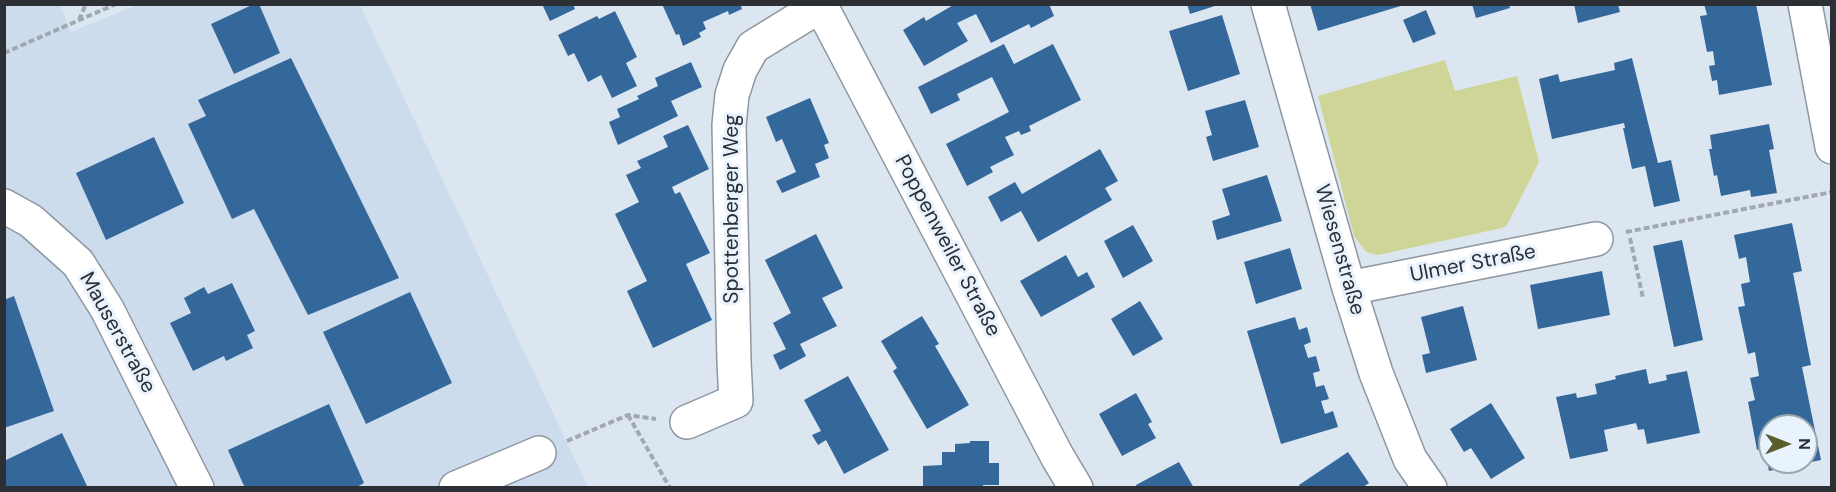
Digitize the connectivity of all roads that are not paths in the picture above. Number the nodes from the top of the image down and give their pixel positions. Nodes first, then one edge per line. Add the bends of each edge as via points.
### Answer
1 (1268, 4) edge
2 (1805, 4) edge
3 (821, 5) edge
4 (1832, 147) edge
5 (4, 206) edge
6 (1596, 239) road end
7 (1349, 288) junction
8 (687, 422) road end
9 (539, 453) road end
10 (197, 488) edge
11 (456, 488) edge
12 (1076, 488) edge
13 (1430, 488) edge

1 - 7 street, Wiesenstraße
2 - 4 street
3 - 8 street, Spottenberger Weg via 753,47 737,78 729,125 736,401
3 - 12 street, Poppenweiler Straße
5 - 10 street, Mauserstraße via 31,221 78,263 107,309
6 - 7 street, Ulmer Straße
7 - 13 street, Wiesenstraße via 1376,373 1410,459
9 - 11 street

